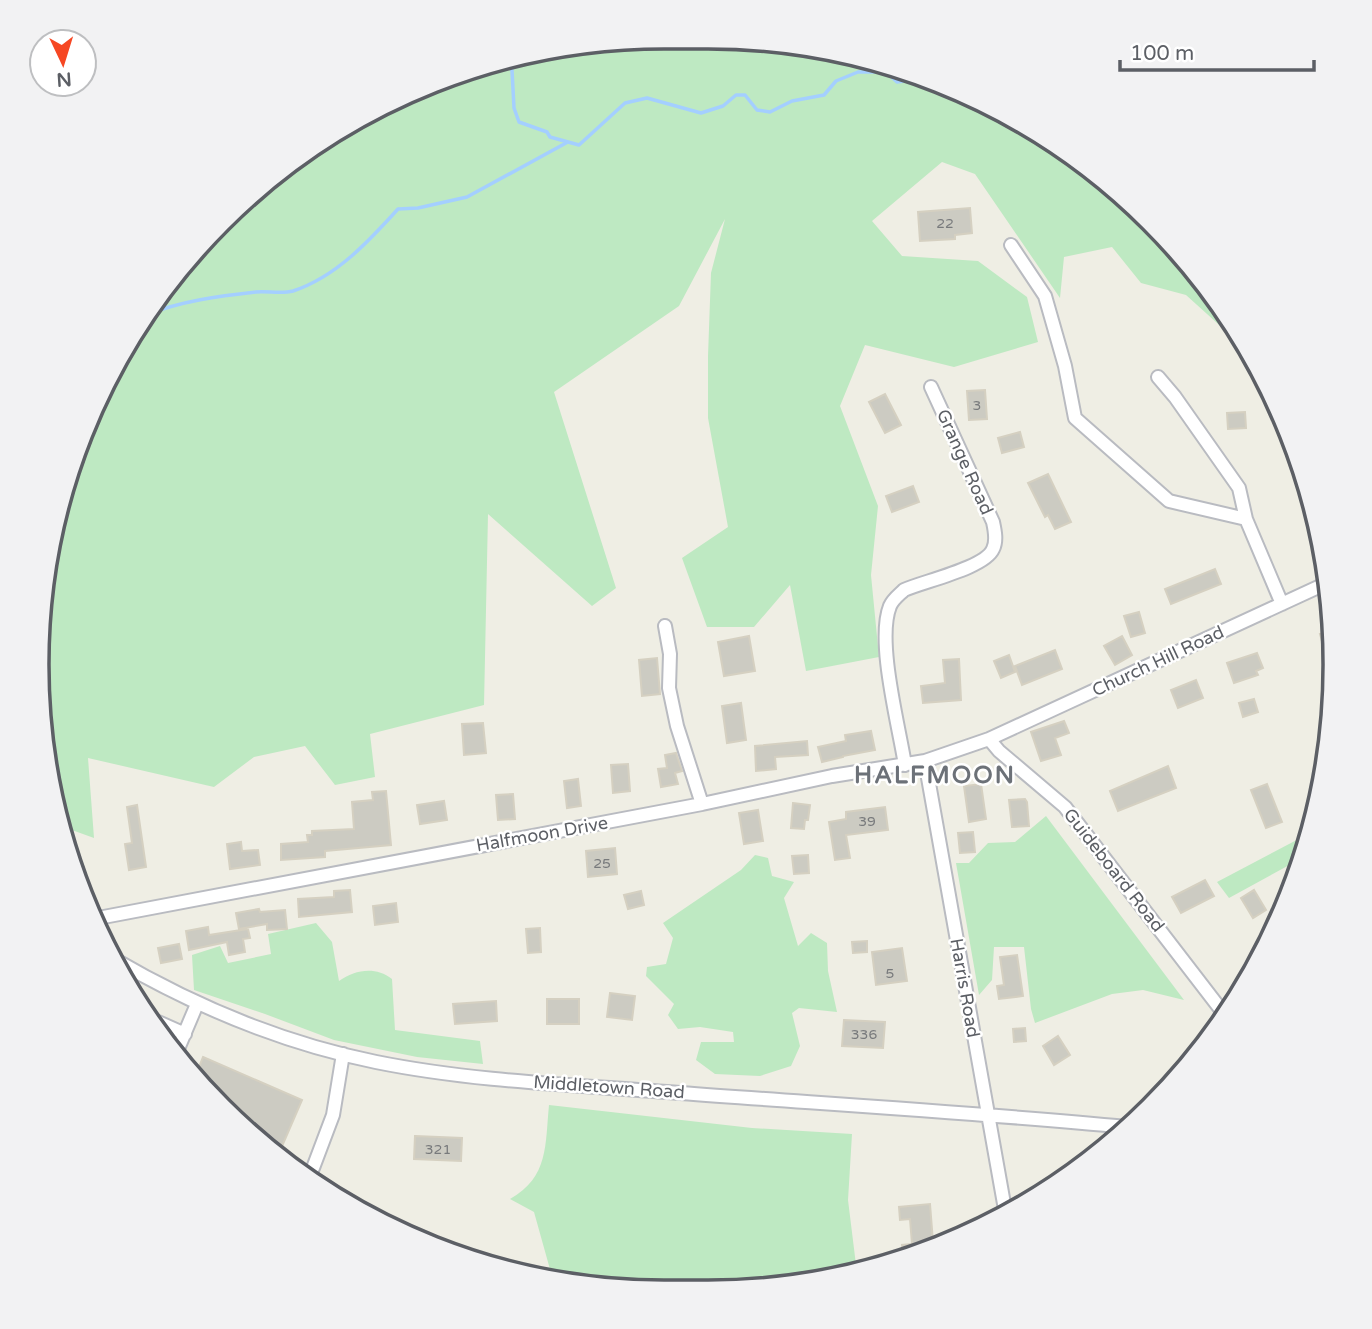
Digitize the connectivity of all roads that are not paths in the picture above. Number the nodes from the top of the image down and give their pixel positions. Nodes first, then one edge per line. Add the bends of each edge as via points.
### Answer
1 (1011, 244) dead end
2 (1158, 377) dead end
3 (931, 387) dead end
4 (1245, 519) junction
5 (1318, 587) edge
6 (1282, 604) junction
7 (665, 626) dead end
8 (989, 739) junction
9 (925, 761) junction
10 (905, 765) junction
11 (702, 804) junction
12 (103, 917) edge
13 (129, 968) edge
14 (197, 1004) junction
15 (1219, 1007) edge
16 (167, 1026) edge
17 (185, 1034) junction
18 (180, 1044) edge
19 (343, 1054) junction
20 (987, 1114) junction
21 (1114, 1126) edge
22 (313, 1169) edge
23 (1004, 1204) edge

1 - 4 street via 1045,296 1075,418 1169,501
2 - 4 street via 1239,488
3 - 10 street, Grange Road via 996,536 994,548 981,562 904,590 889,607 888,665
4 - 6 street
5 - 6 street, Church Hill Road
6 - 8 street, Church Hill Road
7 - 11 street via 669,688
8 - 9 street, Halfmoon Drive
8 - 15 street, Guideboard Road via 1066,807
9 - 10 street, Halfmoon Drive
9 - 20 street, Harris Road
10 - 11 street, Halfmoon Drive
11 - 12 street, Halfmoon Drive
13 - 14 street, Middletown Road
14 - 17 street
14 - 19 street, Middletown Road
16 - 17 street
17 - 18 street
19 - 20 street, Middletown Road via 474,1077
19 - 22 street via 333,1115
20 - 21 street, Middletown Road
20 - 23 street, Harris Road

